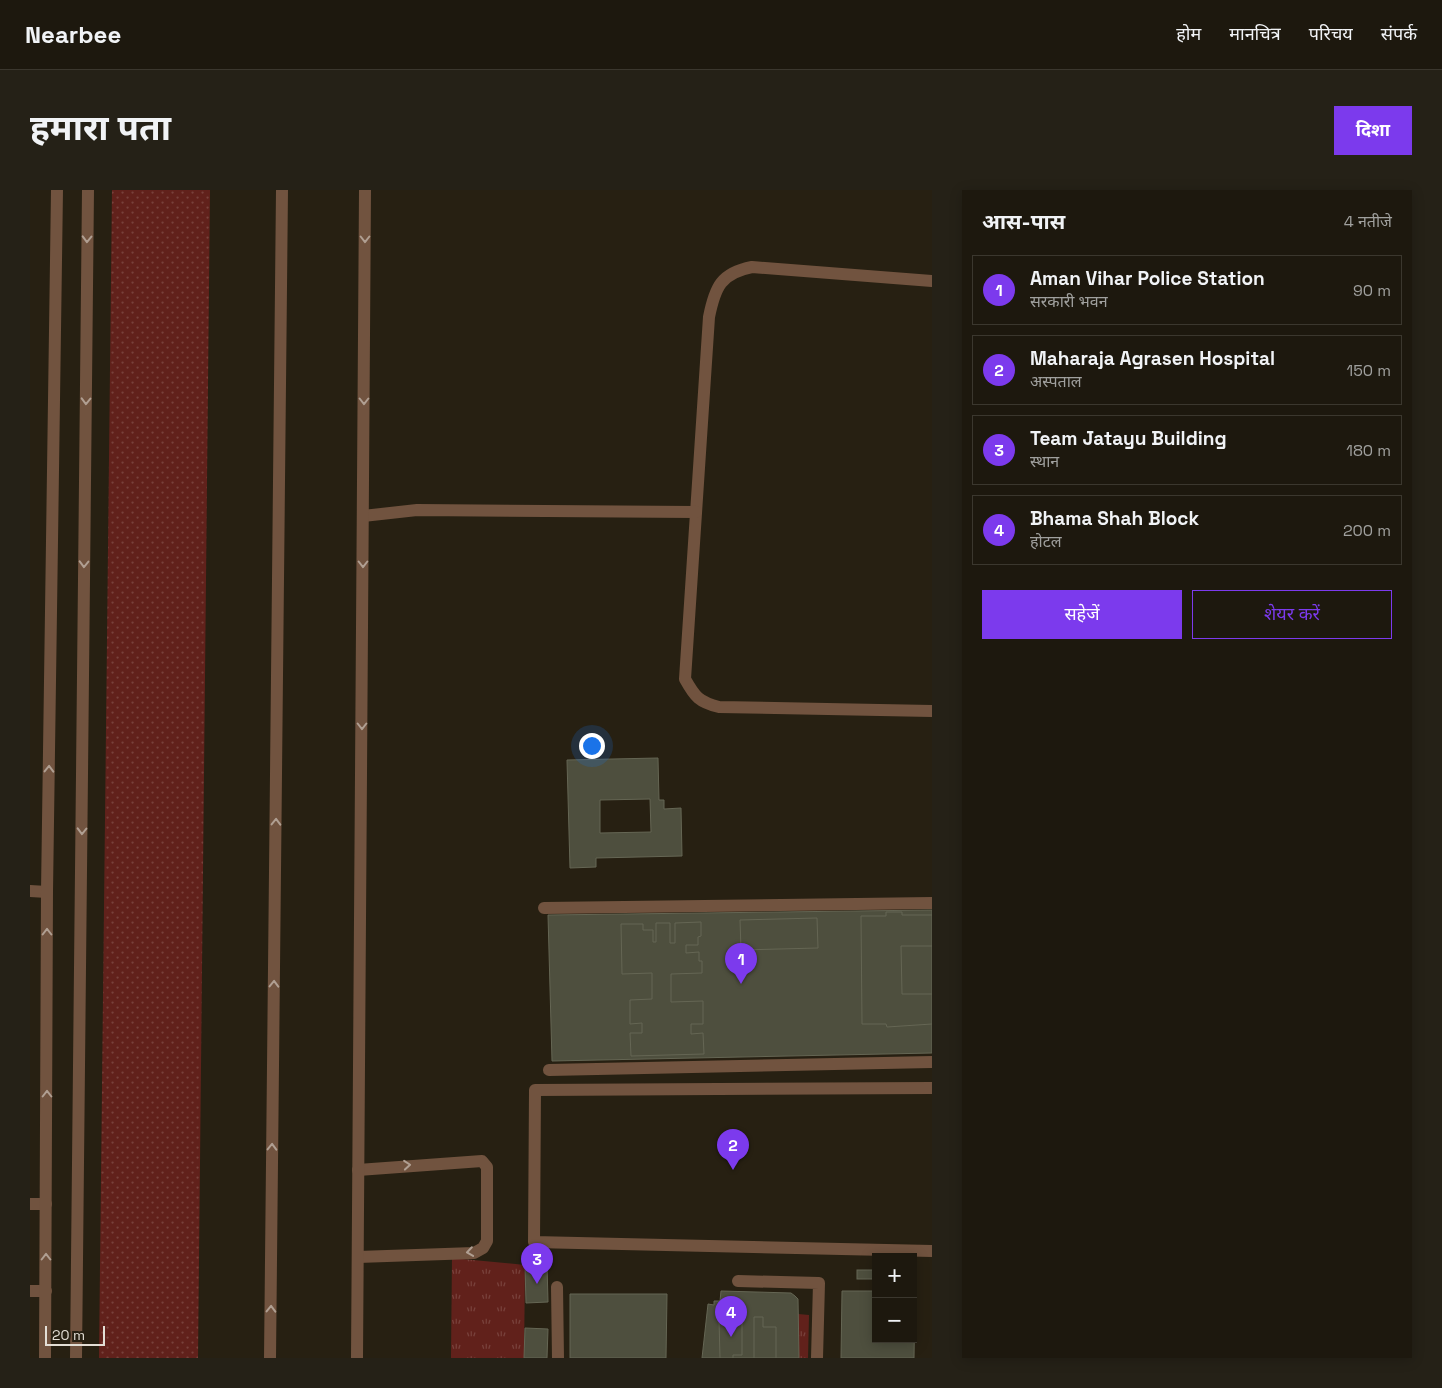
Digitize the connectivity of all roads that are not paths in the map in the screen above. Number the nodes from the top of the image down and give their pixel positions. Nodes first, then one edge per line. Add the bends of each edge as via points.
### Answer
1 (57, 190) edge
2 (88, 190) edge
3 (282, 190) edge
4 (365, 190) edge
5 (932, 281) edge
6 (696, 512) junction
7 (364, 516) junction
8 (932, 711) edge
9 (30, 891) edge
10 (48, 892) junction
11 (932, 903) edge
12 (544, 908) dead end
13 (932, 1062) edge
14 (549, 1070) dead end
15 (932, 1088) edge
16 (358, 1170) junction
17 (30, 1204) edge
18 (46, 1204) junction
19 (932, 1250) edge
20 (358, 1257) junction
21 (738, 1281) dead end
22 (558, 1287) dead end
23 (30, 1291) edge
24 (46, 1291) junction
25 (45, 1358) edge
26 (76, 1358) edge
27 (270, 1358) edge
28 (357, 1358) edge
29 (558, 1358) edge
30 (817, 1358) edge

10 -> 1 street
2 -> 26 street
27 -> 3 street
4 -> 7 street
5 - 6 street via 752,267 735,270 721,282 709,317
6 - 7 street via 417,510
6 - 8 street via 685,678 703,703 719,707
7 -> 16 street
9 - 10 street
18 -> 10 street
11 - 12 street
13 - 14 street
15 - 19 street via 535,1090 534,1242
16 - 20 street
16 -> 20 street via 482,1161 487,1167 487,1241 483,1248 474,1253
17 - 18 street
24 -> 18 street
20 - 28 street
21 - 30 street via 819,1283
22 - 29 street
23 - 24 street
24 - 25 street

